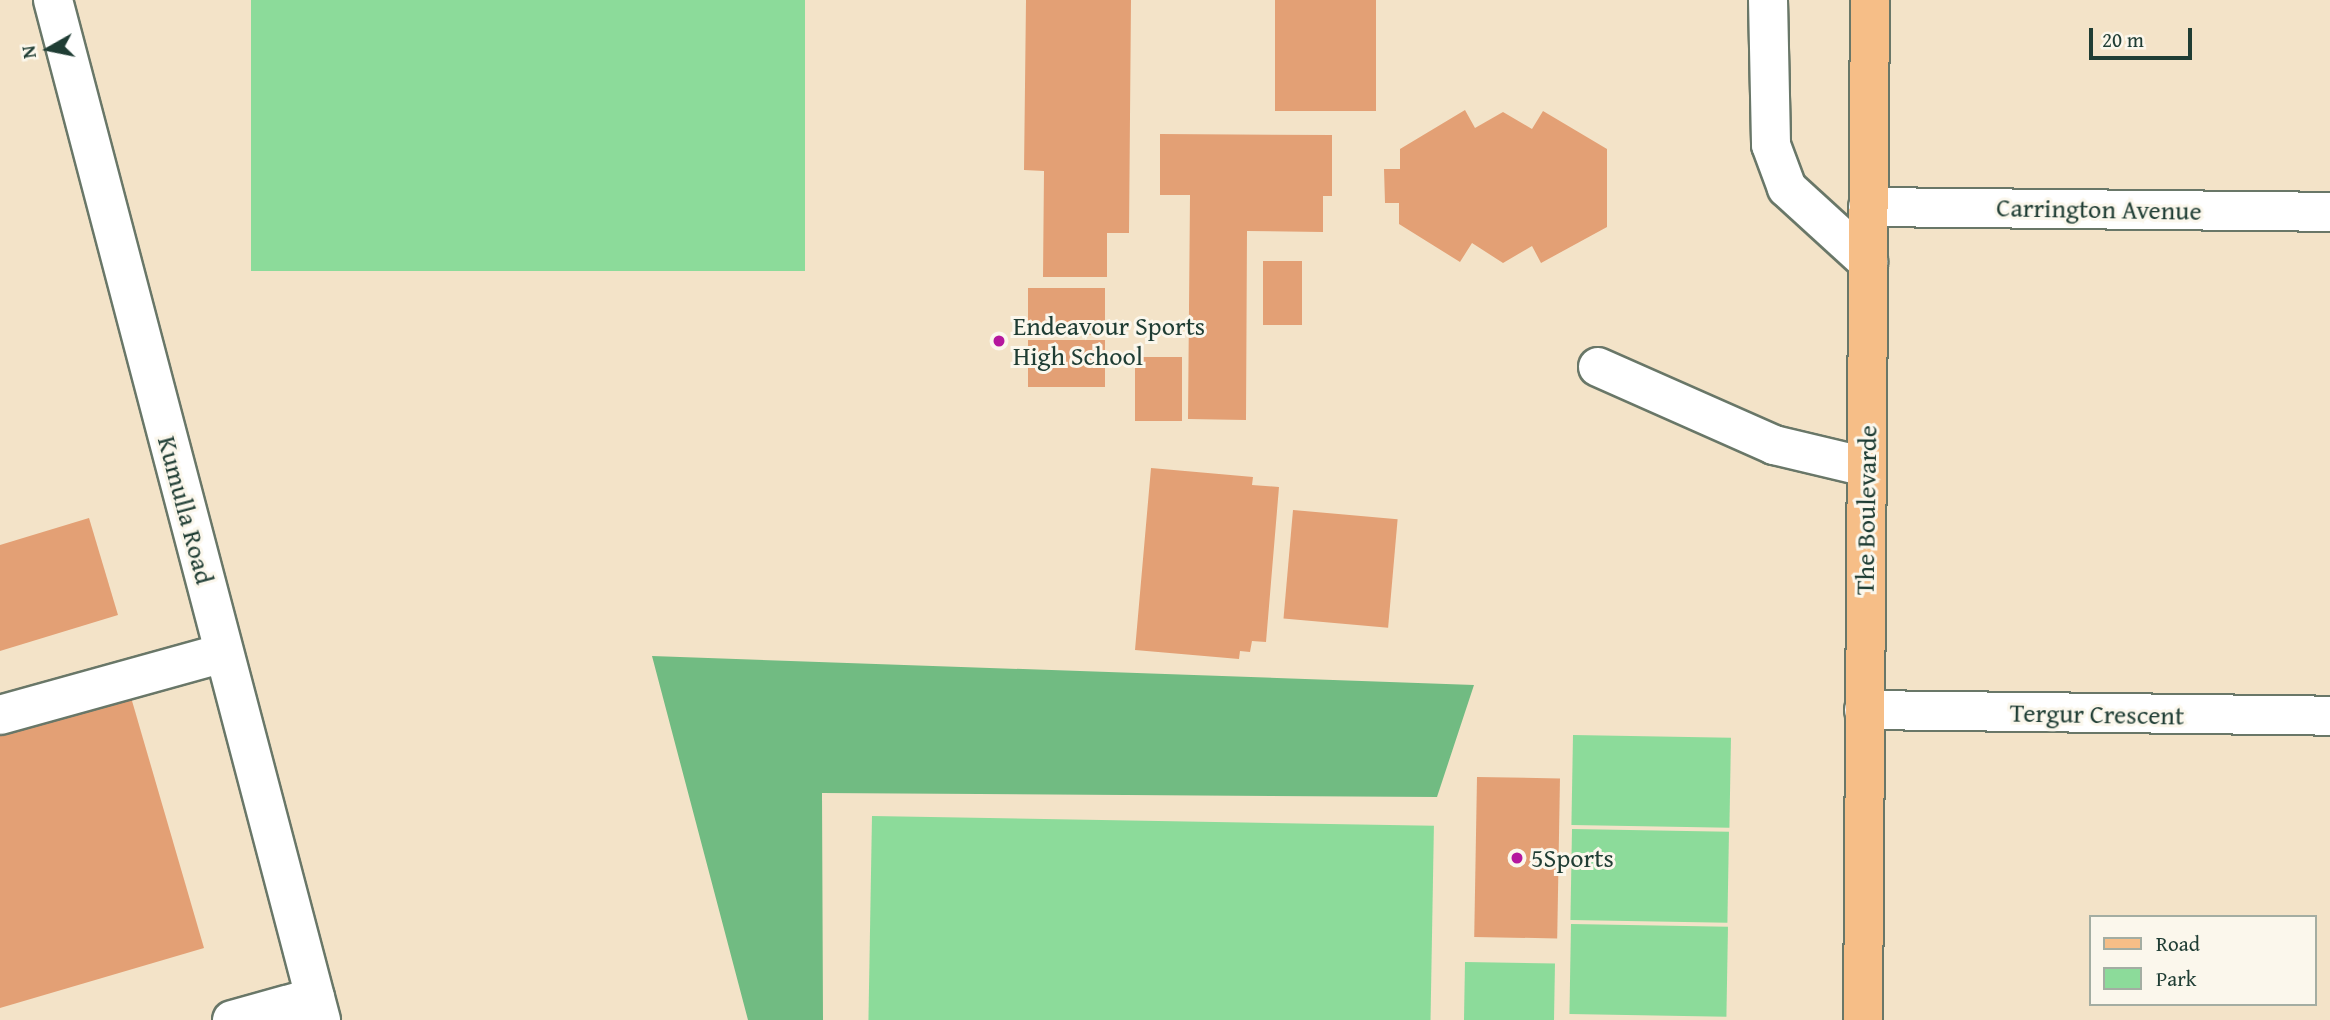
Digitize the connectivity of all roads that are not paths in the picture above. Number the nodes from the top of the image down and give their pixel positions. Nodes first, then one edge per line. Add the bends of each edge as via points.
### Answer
1 (53, 0) edge
2 (1768, 0) edge
3 (1870, 0) edge
4 (1868, 207) junction
5 (2330, 212) edge
6 (1868, 261) junction
7 (1598, 367) dead end
8 (1866, 467) junction
9 (224, 653) junction
10 (1864, 710) junction
11 (0, 715) edge
12 (2330, 716) edge
13 (318, 1008) edge
14 (232, 1020) edge
15 (1863, 1020) edge

1 - 9 street, Kumulla Road
2 - 6 street via 1771,145 1783,177 1810,212
3 - 4 main road, The Boulevarde
4 - 5 street, Carrington Avenue
4 - 6 main road, The Boulevarde
6 - 8 main road, The Boulevarde
7 - 8 street via 1774,445
8 - 10 main road, The Boulevarde
9 - 11 street
9 - 13 street, Kumulla Road
10 - 12 street, Tergur Crescent
10 - 15 main road, The Boulevarde
13 - 14 street

